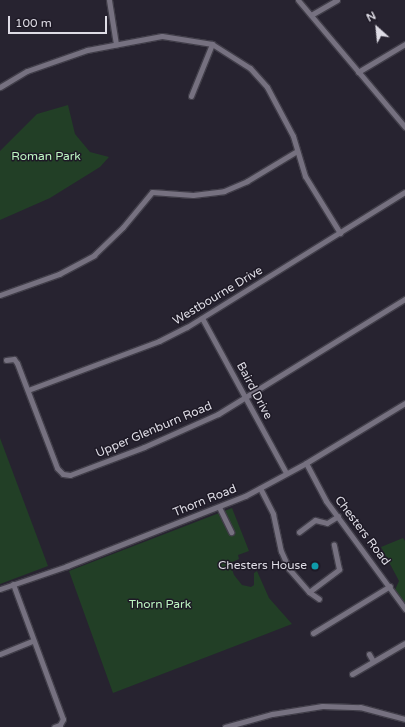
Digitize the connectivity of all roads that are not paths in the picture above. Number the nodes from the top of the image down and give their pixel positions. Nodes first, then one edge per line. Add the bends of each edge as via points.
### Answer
1 (109, 0) edge
2 (298, 0) edge
3 (337, 0) edge
4 (311, 15) junction
5 (116, 44) junction
6 (212, 44) junction
7 (405, 44) edge
8 (358, 72) junction
9 (0, 87) edge
10 (191, 96) dead end
11 (405, 127) edge
12 (297, 151) junction
13 (405, 192) edge
14 (340, 233) junction
15 (0, 295) edge
16 (405, 299) edge
17 (202, 318) junction
18 (6, 360) dead end
19 (28, 390) junction
20 (246, 397) junction
21 (405, 403) edge
22 (306, 463) junction
23 (286, 473) junction
24 (260, 488) junction
25 (219, 507) junction
26 (338, 516) junction
27 (231, 532) dead end
28 (299, 532) dead end
29 (334, 545) dead end
30 (13, 584) junction
31 (390, 586) junction
32 (0, 589) edge
33 (308, 592) junction
34 (319, 598) dead end
35 (405, 609) edge
36 (313, 633) dead end
37 (33, 642) junction
38 (405, 643) edge
39 (0, 654) edge
40 (369, 654) dead end
41 (373, 660) junction
42 (352, 674) dead end
43 (405, 718) edge
44 (54, 727) edge
45 (225, 727) edge

1 - 5 street
2 - 4 street
3 - 4 street
4 - 8 street
5 - 6 street via 162,36
5 - 9 street via 87,50 18,74
6 - 10 street
6 - 12 street via 250,68 267,87
7 - 8 street
8 - 11 street
12 - 14 street via 309,183
12 - 15 street via 248,181 224,191 193,195 152,192 123,227 94,255 59,274
13 - 14 street, Westbourne Drive
14 - 17 street, Westbourne Drive
16 - 20 street, Upper Glenburn Road
17 - 19 street, Westbourne Drive via 159,341
17 - 20 street, Baird Drive
18 - 19 street, Upper Glenburn Road via 16,361
19 - 20 street, Upper Glenburn Road via 57,468 63,474 70,475 194,426
20 - 23 street, Baird Drive
21 - 22 street, Thorn Road
22 - 23 street, Thorn Road
22 - 26 street, Chesters Road via 326,501
23 - 24 street, Thorn Road
24 - 25 street, Thorn Road
24 - 33 street via 273,514 281,551 289,569
25 - 27 street
25 - 30 street, Thorn Road via 52,572
26 - 28 street via 328,525 315,520
26 - 31 street, Chesters Road
29 - 33 street via 339,569
30 - 32 street, Thorn Road
30 - 37 street
31 - 35 street, Chesters Road
31 - 36 street
33 - 34 street
37 - 39 street
37 - 44 street via 63,719 60,725
38 - 41 street
40 - 41 street
41 - 42 street
43 - 45 street via 360,707 322,706 272,714

